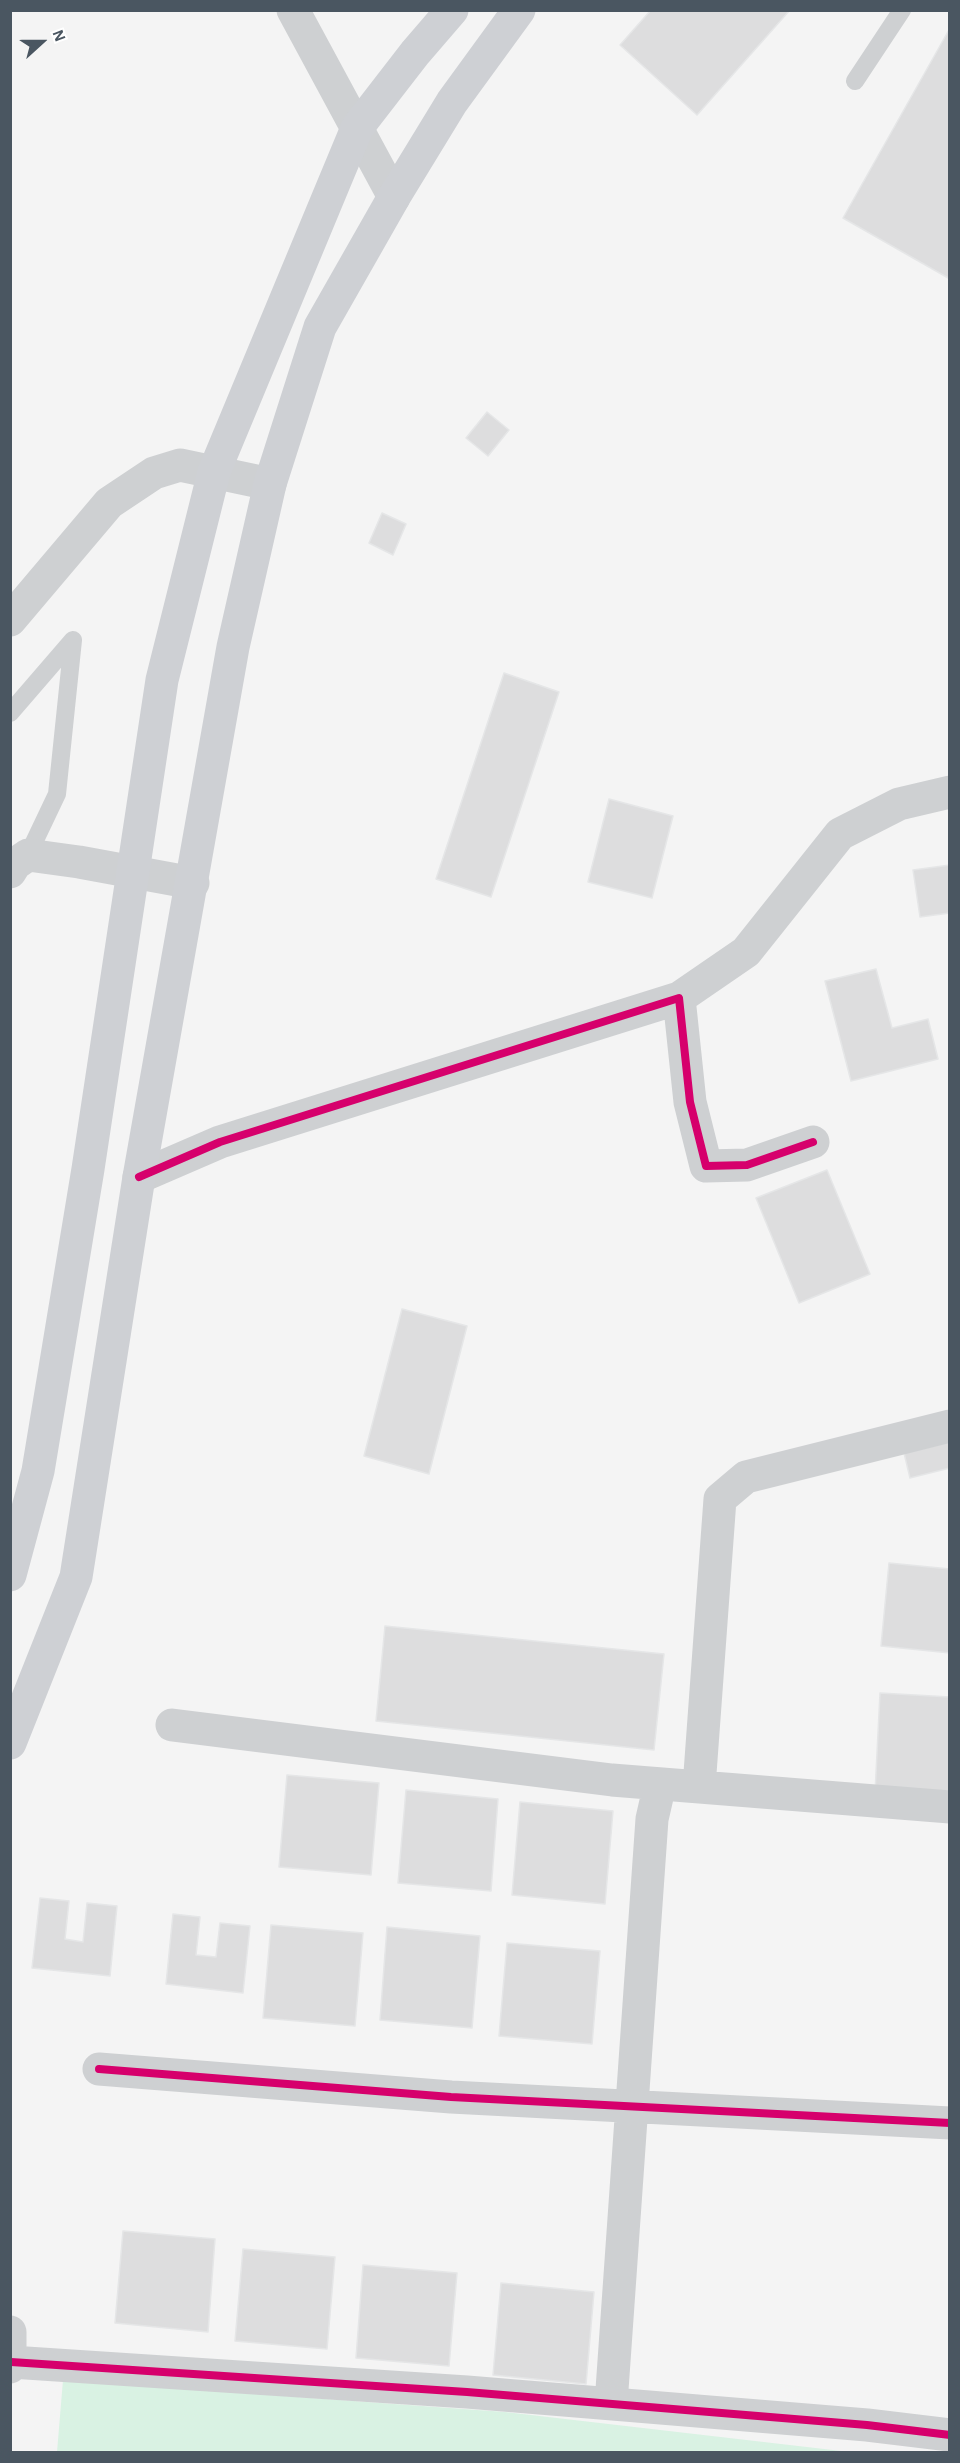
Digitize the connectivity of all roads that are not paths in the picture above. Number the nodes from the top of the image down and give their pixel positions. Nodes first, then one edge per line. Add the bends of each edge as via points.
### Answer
1 (293, 10) edge
2 (452, 10) edge
3 (519, 10) edge
4 (902, 10) edge
5 (855, 81) dead end
6 (357, 128) junction
7 (393, 196) junction
8 (214, 472) junction
9 (270, 484) junction
10 (10, 620) edge
11 (10, 713) edge
12 (950, 792) edge
13 (19, 864) edge
14 (134, 873) junction
15 (193, 883) junction
16 (680, 998) junction
17 (813, 1142) dead end
18 (139, 1177) junction
19 (950, 1426) edge
20 (10, 1575) edge
21 (172, 1725) dead end
22 (10, 1743) edge
23 (660, 1784) junction
24 (699, 1787) junction
25 (950, 1807) edge
26 (99, 2069) dead end
27 (632, 2106) junction
28 (950, 2123) edge
29 (10, 2332) edge
30 (11, 2362) edge
31 (10, 2367) edge
32 (611, 2404) junction
33 (950, 2435) edge

1 - 6 street
2 - 6 main road
3 - 7 main road via 453,102
4 - 5 lane
6 - 7 street
6 - 8 main road
7 - 9 main road via 320,327
8 - 9 street
8 - 10 street via 180,465 154,473 109,503
8 - 14 main road via 162,680
9 - 15 main road via 233,647
11 - 13 lane via 73,640 57,794
12 - 16 street via 898,804 840,834 746,952
13 - 14 street
14 - 15 street
14 - 20 main road via 38,1471
15 - 18 main road
16 - 17 street via 690,1102 706,1166 747,1166
16 - 18 street via 220,1142
18 - 22 main road via 76,1576
19 - 24 street via 746,1477 720,1499
21 - 23 street
23 - 24 street
23 - 27 street via 652,1819
24 - 25 street
26 - 27 street via 451,2097
27 - 28 street
27 - 32 street
29 - 30 street
30 - 31 street
30 - 32 street
32 - 33 street

